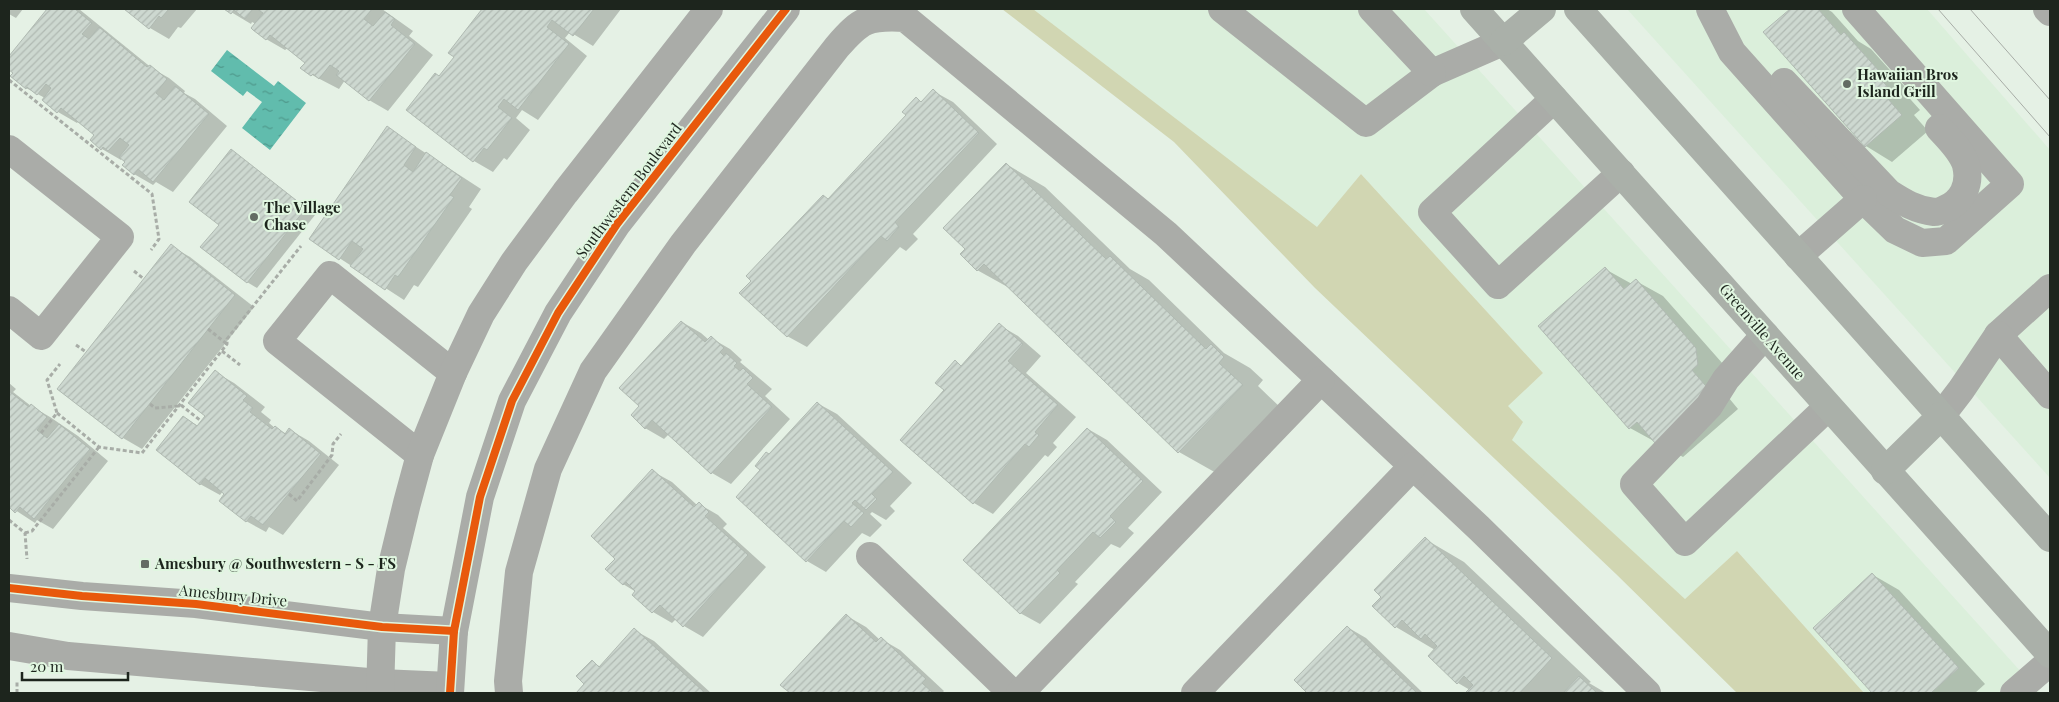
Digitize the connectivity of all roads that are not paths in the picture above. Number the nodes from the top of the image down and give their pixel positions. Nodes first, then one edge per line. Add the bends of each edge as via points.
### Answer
1 (709, 9) edge
2 (786, 9) edge
3 (1222, 9) edge
4 (1372, 9) edge
5 (1474, 9) edge
6 (1542, 9) edge
7 (1578, 9) edge
8 (2047, 9) edge
9 (1710, 10) edge
10 (1858, 11) edge
11 (2050, 12) edge
12 (1503, 42) junction
13 (1432, 73) junction
14 (1554, 99) junction
15 (9, 148) edge
16 (1621, 173) junction
17 (1863, 200) junction
18 (1798, 256) junction
19 (2050, 288) edge
20 (9, 310) edge
21 (1765, 335) junction
22 (1998, 335) junction
23 (453, 373) junction
24 (1322, 380) junction
25 (2050, 395) edge
26 (1828, 407) junction
27 (1941, 416) junction
28 (420, 455) junction
29 (1413, 466) junction
30 (1885, 471) junction
31 (2050, 538) edge
32 (870, 556) dead end
33 (9, 588) edge
34 (382, 628) junction
35 (454, 631) junction
36 (9, 646) edge
37 (2050, 654) edge
38 (2050, 662) edge
39 (380, 688) edge
40 (450, 690) edge
41 (509, 693) edge
42 (1012, 693) edge
43 (1020, 693) edge
44 (1195, 693) edge
45 (1647, 693) edge
46 (2014, 693) edge

1 - 23 street via 514,262 481,314
2 - 35 street, Southwestern Boulevard via 617,224 558,314 512,401 480,498
3 - 13 street via 1366,123
4 - 13 street
5 - 12 main road, Greenville Avenue
6 - 12 main road
7 - 18 main road
8 - 11 street
9 - 10 street via 1744,39 1888,193 1910,206 1936,213 1953,206 1963,195 1966,165 1949,139 1866,41
9 - 17 street via 1732,52
10 - 17 street via 2010,184 1946,241 1922,243 1896,230
12 - 13 street
12 - 14 main road, Greenville Avenue
14 - 16 main road, Greenville Avenue
14 - 16 street via 1432,212 1498,286
15 - 20 street via 120,237 41,336
16 - 21 main road, Greenville Avenue
17 - 18 street
18 - 27 main road
19 - 22 street
21 - 26 main road, Greenville Avenue
21 - 26 street via 1726,379 1709,406 1634,484 1685,542
22 - 25 street
22 - 27 street
23 - 28 street
23 - 28 street via 330,275 277,341
24 - 29 street
24 - 41 street via 1166,234 905,18 878,17 854,27 837,47 683,244 593,371 548,469 519,572
24 - 43 street
26 - 30 main road, Greenville Avenue
27 - 30 main road
27 - 31 main road
28 - 34 street via 391,569
29 - 44 street
29 - 45 street
30 - 37 main road, Greenville Avenue
32 - 42 street
33 - 34 street, Amesbury Drive via 196,604
34 - 35 street, Amesbury Drive
34 - 39 street
35 - 40 street, Southwestern Boulevard
36 - 39 street via 68,656
38 - 46 street
39 - 40 street

